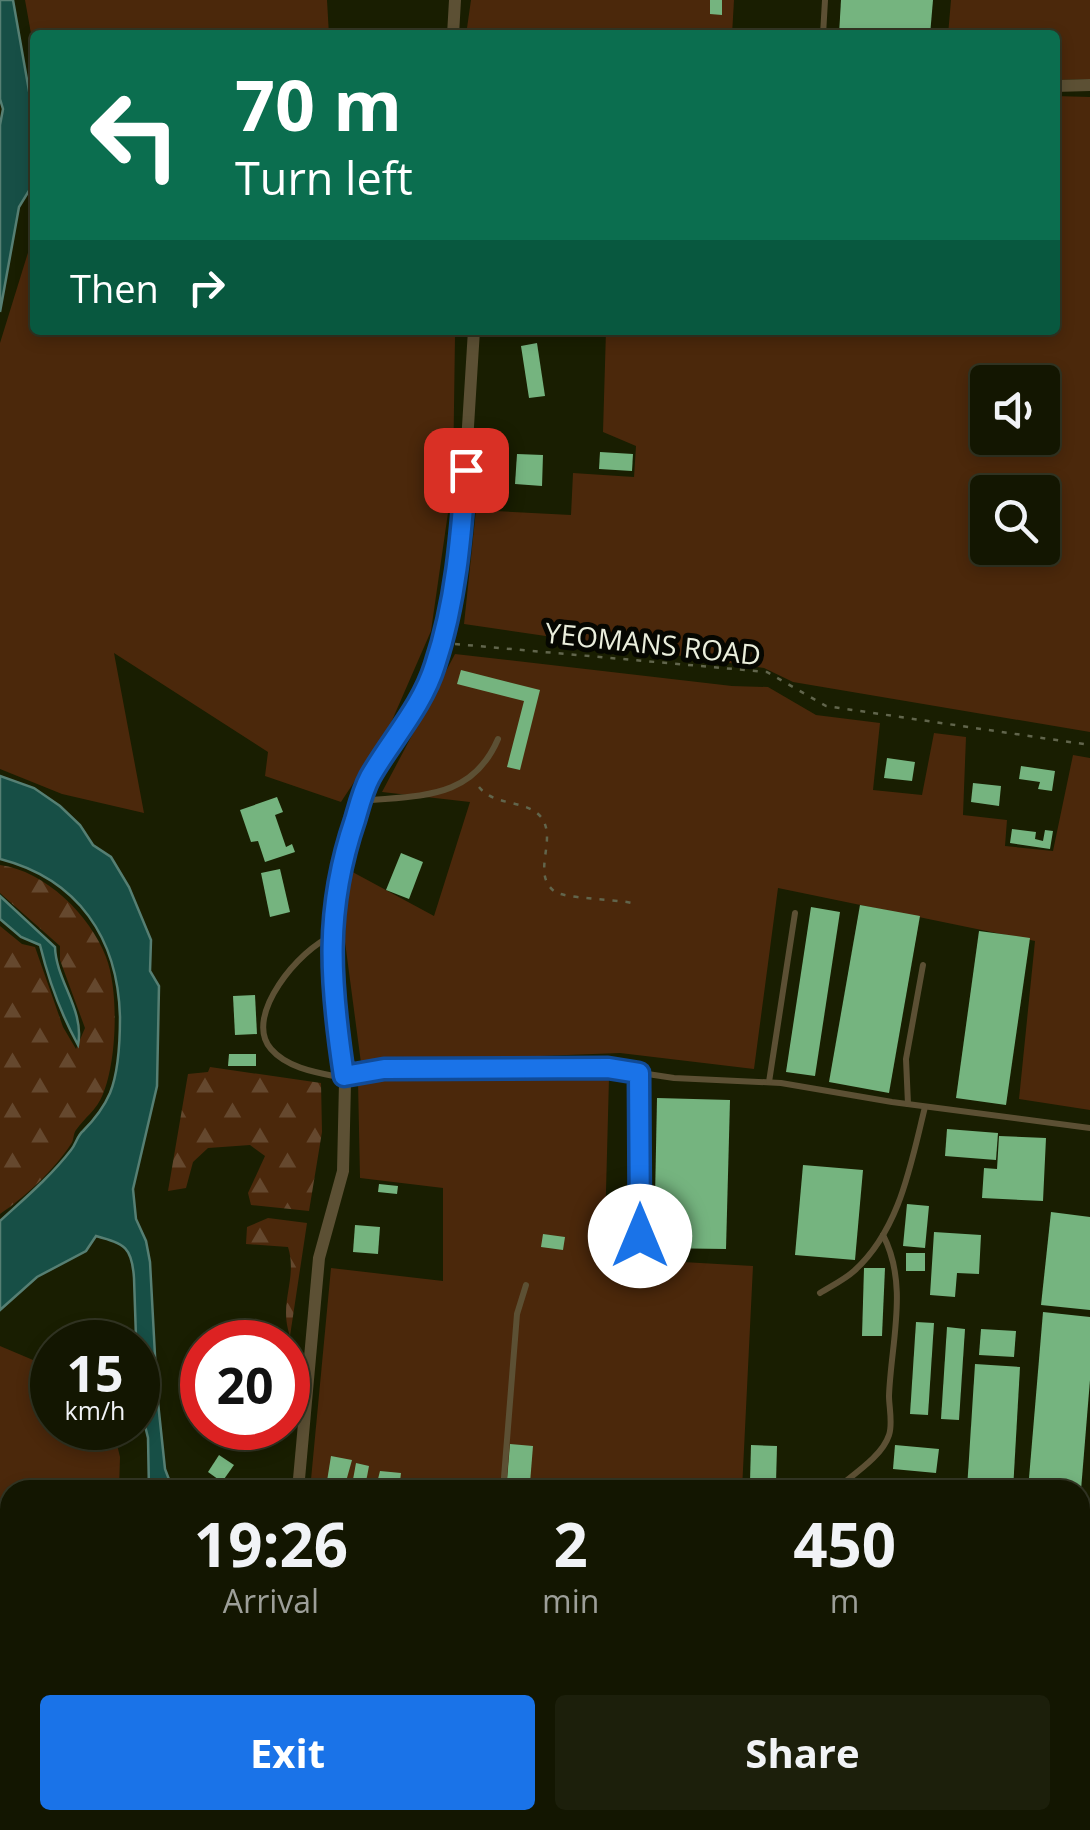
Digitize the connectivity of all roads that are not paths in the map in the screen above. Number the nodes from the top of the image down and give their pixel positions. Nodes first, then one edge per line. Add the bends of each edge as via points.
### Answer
1 (456, 0) edge
2 (825, 0) edge
3 (453, 30) edge
4 (823, 30) edge
5 (1060, 86) edge
6 (1090, 86) edge
7 (474, 335) edge
8 (498, 739) dead end
9 (361, 801) junction
10 (795, 913) dead end
11 (332, 936) junction
12 (922, 964) dead end
13 (639, 1073) junction
14 (345, 1077) junction
15 (769, 1082) junction
16 (908, 1104) junction
17 (926, 1106) junction
18 (1090, 1128) edge
19 (883, 1235) junction
20 (640, 1236) dead end
21 (526, 1286) dead end
22 (820, 1293) dead end
23 (299, 1480) edge
24 (504, 1480) edge
25 (846, 1480) edge

1 - 3 street
2 - 4 lane
5 - 6 street
7 - 9 street via 460,556 435,668
8 - 9 lane via 488,761 458,785
9 - 11 street via 340,862
10 - 15 lane
11 - 14 street
11 - 14 lane via 312,945 280,984 266,1012 264,1038 290,1063
12 - 16 lane via 906,1059
13 - 14 lane via 384,1069
13 - 15 lane
13 - 20 lane
14 - 23 street via 343,1170 319,1258
15 - 16 lane
16 - 17 lane
17 - 18 lane
17 - 19 lane via 906,1182
19 - 22 lane via 854,1272
19 - 25 lane via 898,1289 890,1434
21 - 24 lane via 517,1314

